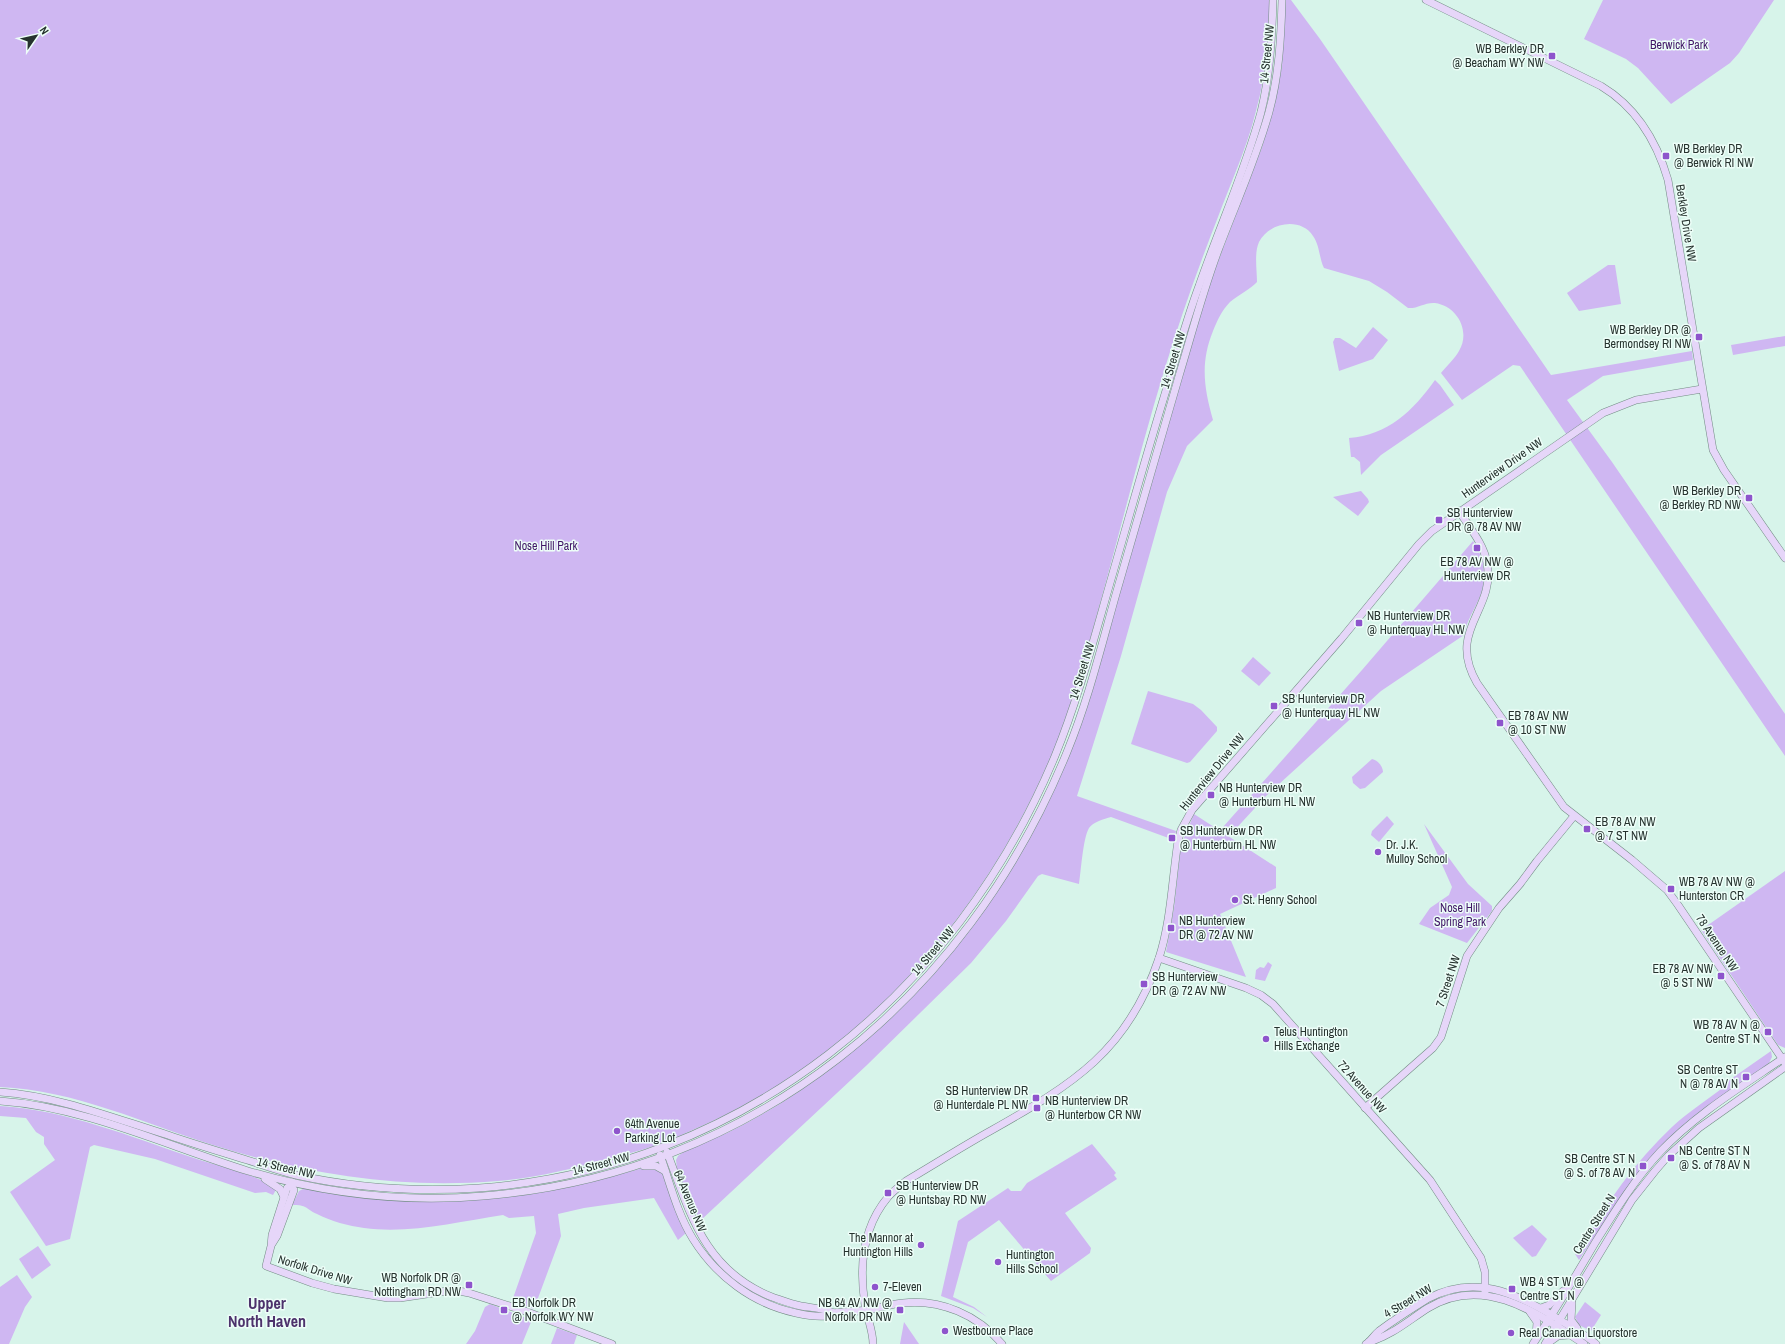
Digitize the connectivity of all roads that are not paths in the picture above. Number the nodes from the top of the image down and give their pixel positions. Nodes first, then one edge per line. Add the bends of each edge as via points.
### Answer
1 (1273, 0) edge
2 (1282, 0) edge
3 (1426, 0) edge
4 (1702, 389) junction
5 (1459, 511) junction
6 (1785, 558) edge
7 (1574, 816) junction
8 (1159, 958) junction
9 (1784, 1060) edge
10 (1785, 1067) edge
11 (0, 1092) edge
12 (0, 1101) edge
13 (1365, 1108) junction
14 (665, 1146) junction
15 (658, 1149) junction
16 (680, 1150) junction
17 (668, 1155) junction
18 (661, 1158) junction
19 (245, 1170) junction
20 (619, 1171) junction
21 (665, 1171) junction
22 (294, 1175) junction
23 (677, 1179) junction
24 (292, 1184) junction
25 (284, 1197) junction
26 (271, 1246) junction
27 (1583, 1264) junction
28 (1486, 1287) junction
29 (1485, 1295) junction
30 (1572, 1301) junction
31 (1541, 1308) junction
32 (1527, 1309) junction
33 (866, 1310) junction
34 (834, 1313) junction
35 (1550, 1318) junction
36 (1558, 1323) junction
37 (1582, 1332) junction
38 (1569, 1335) junction
39 (1534, 1342) edge
40 (1368, 1343) edge
41 (612, 1344) edge
42 (873, 1344) edge
43 (1002, 1344) edge
44 (1545, 1344) edge
45 (1584, 1344) edge
46 (1596, 1344) edge

1 - 14 main road, 14 Street NW via 1269,64 1260,114 1197,290 1144,462 1079,694 1056,754 1025,821 992,877 948,938 909,983 861,1030 798,1078 766,1097
2 - 16 main road, 14 Street NW via 1279,58 1269,112 1205,290 1088,692 1067,752 1021,847 985,903 933,970 887,1018 806,1083 754,1116
3 - 4 main road, Berkley Drive NW via 1601,86 1623,101 1645,129 1658,152 1668,180
4 - 5 main road, Hunterview Drive NW via 1636,400 1603,413
4 - 6 main road, Berkley Drive NW via 1716,455
5 - 7 main road, 78 Avenue NW via 1482,547 1488,578 1486,592 1467,639 1470,668 1477,683 1555,797
5 - 8 main road, Hunterview Drive NW via 1418,544 1345,634 1192,810 1178,841 1164,940
7 - 9 main road, 78 Avenue NW via 1667,890
7 - 13 main road, 7 Street NW via 1499,908 1473,946 1467,956 1446,1025 1434,1046
8 - 13 main road, 72 Avenue NW via 1234,983 1265,998 1287,1019
8 - 33 main road, Hunterview Drive NW via 1128,1025 1087,1070 1037,1104 906,1181 888,1197 864,1244 861,1266
9 - 27 main road, Centre Street N via 1714,1105 1660,1153 1620,1203
10 - 30 main road, Centre Street N via 1713,1117 1668,1156 1632,1200
11 - 22 main road, 14 Street NW via 88,1109
12 - 19 main road, 14 Street NW via 86,1117
13 - 28 main road, 72 Avenue NW via 1430,1180 1481,1258
14 - 15 main road, 14 Street NW
14 - 17 main road, 64 Avenue NW
15 - 18 main road, 64 Avenue NW
15 - 22 main road, 14 Street NW via 610,1165 550,1179 476,1188 384,1188
16 - 17 main road, 14 Street NW
16 - 23 main road via 674,1157
17 - 18 main road, 14 Street NW
17 - 23 main road, 64 Avenue NW
18 - 20 main road, 14 Street NW
18 - 21 main road, 64 Avenue NW
19 - 24 main road, 14 Street NW
19 - 25 main road via 273,1183
20 - 21 main road via 647,1166 656,1166
20 - 24 main road, 14 Street NW via 552,1188 476,1197 415,1198 363,1195
21 - 34 main road, 64 Avenue NW via 692,1238 708,1260 732,1283 760,1300 786,1311 826,1316
22 - 24 main road
23 - 34 main road, 64 Avenue NW via 702,1238 732,1272 770,1296
24 - 25 main road via 287,1188
24 - 26 main road via 294,1190
25 - 26 main road
26 - 41 main road, Norfolk Drive NW via 266,1266 334,1289 388,1298 454,1290 525,1311
27 - 31 main road via 1576,1269 1559,1296
27 - 35 main road, Centre Street N
28 - 29 main road, 72 Avenue NW
28 - 31 main road, 4 Street NW via 1506,1291
28 - 40 main road, 4 Street NW via 1460,1288 1439,1294 1377,1332
29 - 32 main road, 4 Street NW via 1505,1299
29 - 40 main road, 4 Street NW via 1466,1295 1445,1300 1428,1308 1381,1339
30 - 36 main road, Centre Street N
30 - 37 main road via 1571,1320
31 - 35 main road, 4 Street NW
32 - 35 main road, 4 Street NW
32 - 39 main road via 1537,1322
33 - 34 main road, 64 Avenue NW
33 - 42 main road
33 - 43 main road, 64 Avenue NW via 915,1302 948,1307 983,1325
35 - 36 main road
35 - 39 main road, Centre Street N
36 - 37 main road
36 - 38 main road
36 - 44 main road, Centre Street N
37 - 46 main road
38 - 44 main road via 1558,1336
38 - 45 main road

